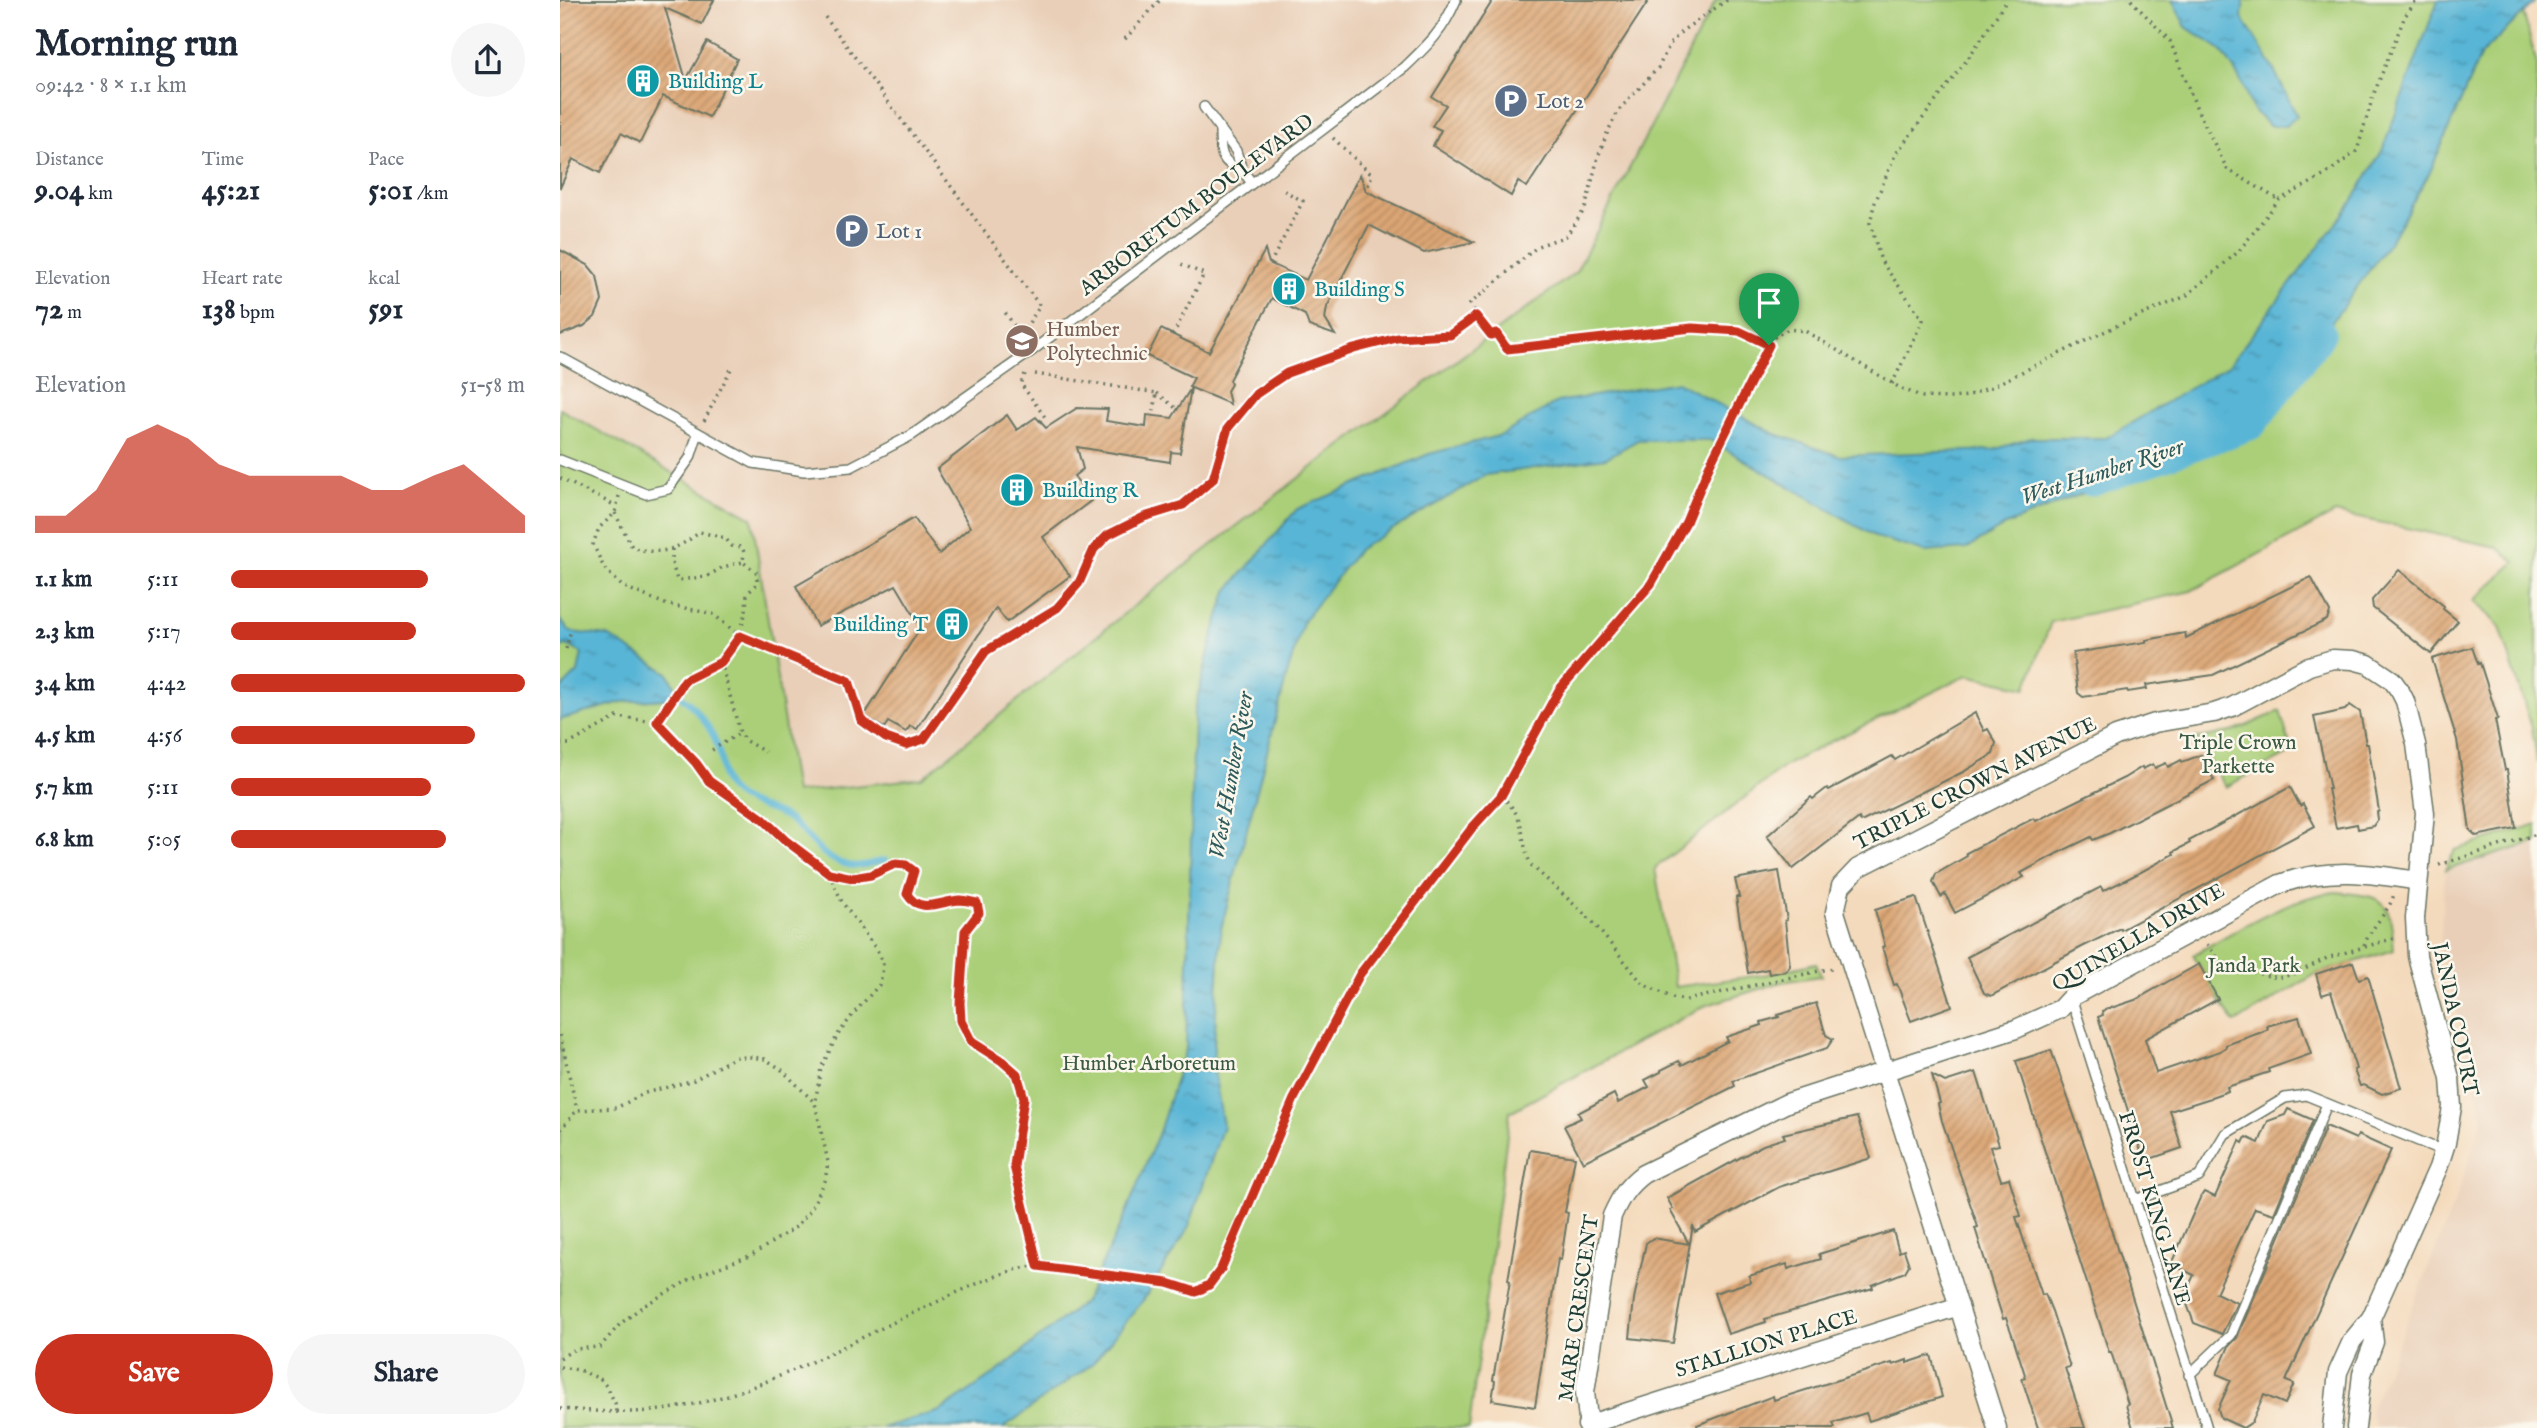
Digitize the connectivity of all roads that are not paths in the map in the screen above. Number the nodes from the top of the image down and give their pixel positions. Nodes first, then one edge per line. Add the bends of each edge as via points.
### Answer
1 (1456, 0) edge
2 (1204, 107) dead end
3 (1252, 183) junction
4 (560, 357) edge
5 (698, 433) junction
6 (560, 460) edge
7 (2420, 873) junction
8 (2071, 997) junction
9 (1885, 1070) junction
10 (2328, 1104) junction
11 (2443, 1151) junction
12 (2135, 1200) junction
13 (1959, 1306) junction
14 (2371, 1318) junction
15 (2189, 1375) junction
16 (1588, 1426) edge
17 (1997, 1428) edge
18 (2207, 1428) edge
19 (2332, 1428) edge
20 (2356, 1428) edge

1 - 3 lane, ARBORETUM BOULEVARD via 1437,37 1405,67
2 - 3 lane
3 - 5 lane, ARBORETUM BOULEVARD via 1033,350 912,435 851,467 804,471 753,463
4 - 5 lane, ARBORETUM BOULEVARD
5 - 6 lane via 690,458 668,489 646,494
7 - 8 street, QUINELLA DRIVE via 2399,878 2362,872 2311,874 2264,891
7 - 9 street, TRIPLE CROWN AVENUE via 2426,813 2416,744 2405,701 2392,680 2375,668 2333,659 2309,666 2232,707 2116,736 1858,868 1841,886 1835,912
7 - 11 street, JANDA COURT via 2417,956 2450,1078 2452,1107
8 - 9 street, QUINELLA DRIVE via 2060,1009 2016,1030
8 - 12 lane, FROST KING LANE
9 - 13 street, TRIPLE CROWN AVENUE
9 - 16 street, MARE CRESCENT via 1787,1103 1632,1182 1612,1216 1585,1392
10 - 11 lane
10 - 12 lane via 2306,1095 2285,1098 2225,1134 2199,1177
10 - 15 lane via 2231,1335
11 - 14 street, JANDA COURT
12 - 15 lane, FROST KING LANE
13 - 16 street, STALLION PLACE
13 - 17 street, TRIPLE CROWN AVENUE
14 - 19 street, JANDA COURT via 2352,1341 2338,1372
14 - 20 street, JANDA COURT via 2374,1342 2362,1374
15 - 18 lane, FROST KING LANE

